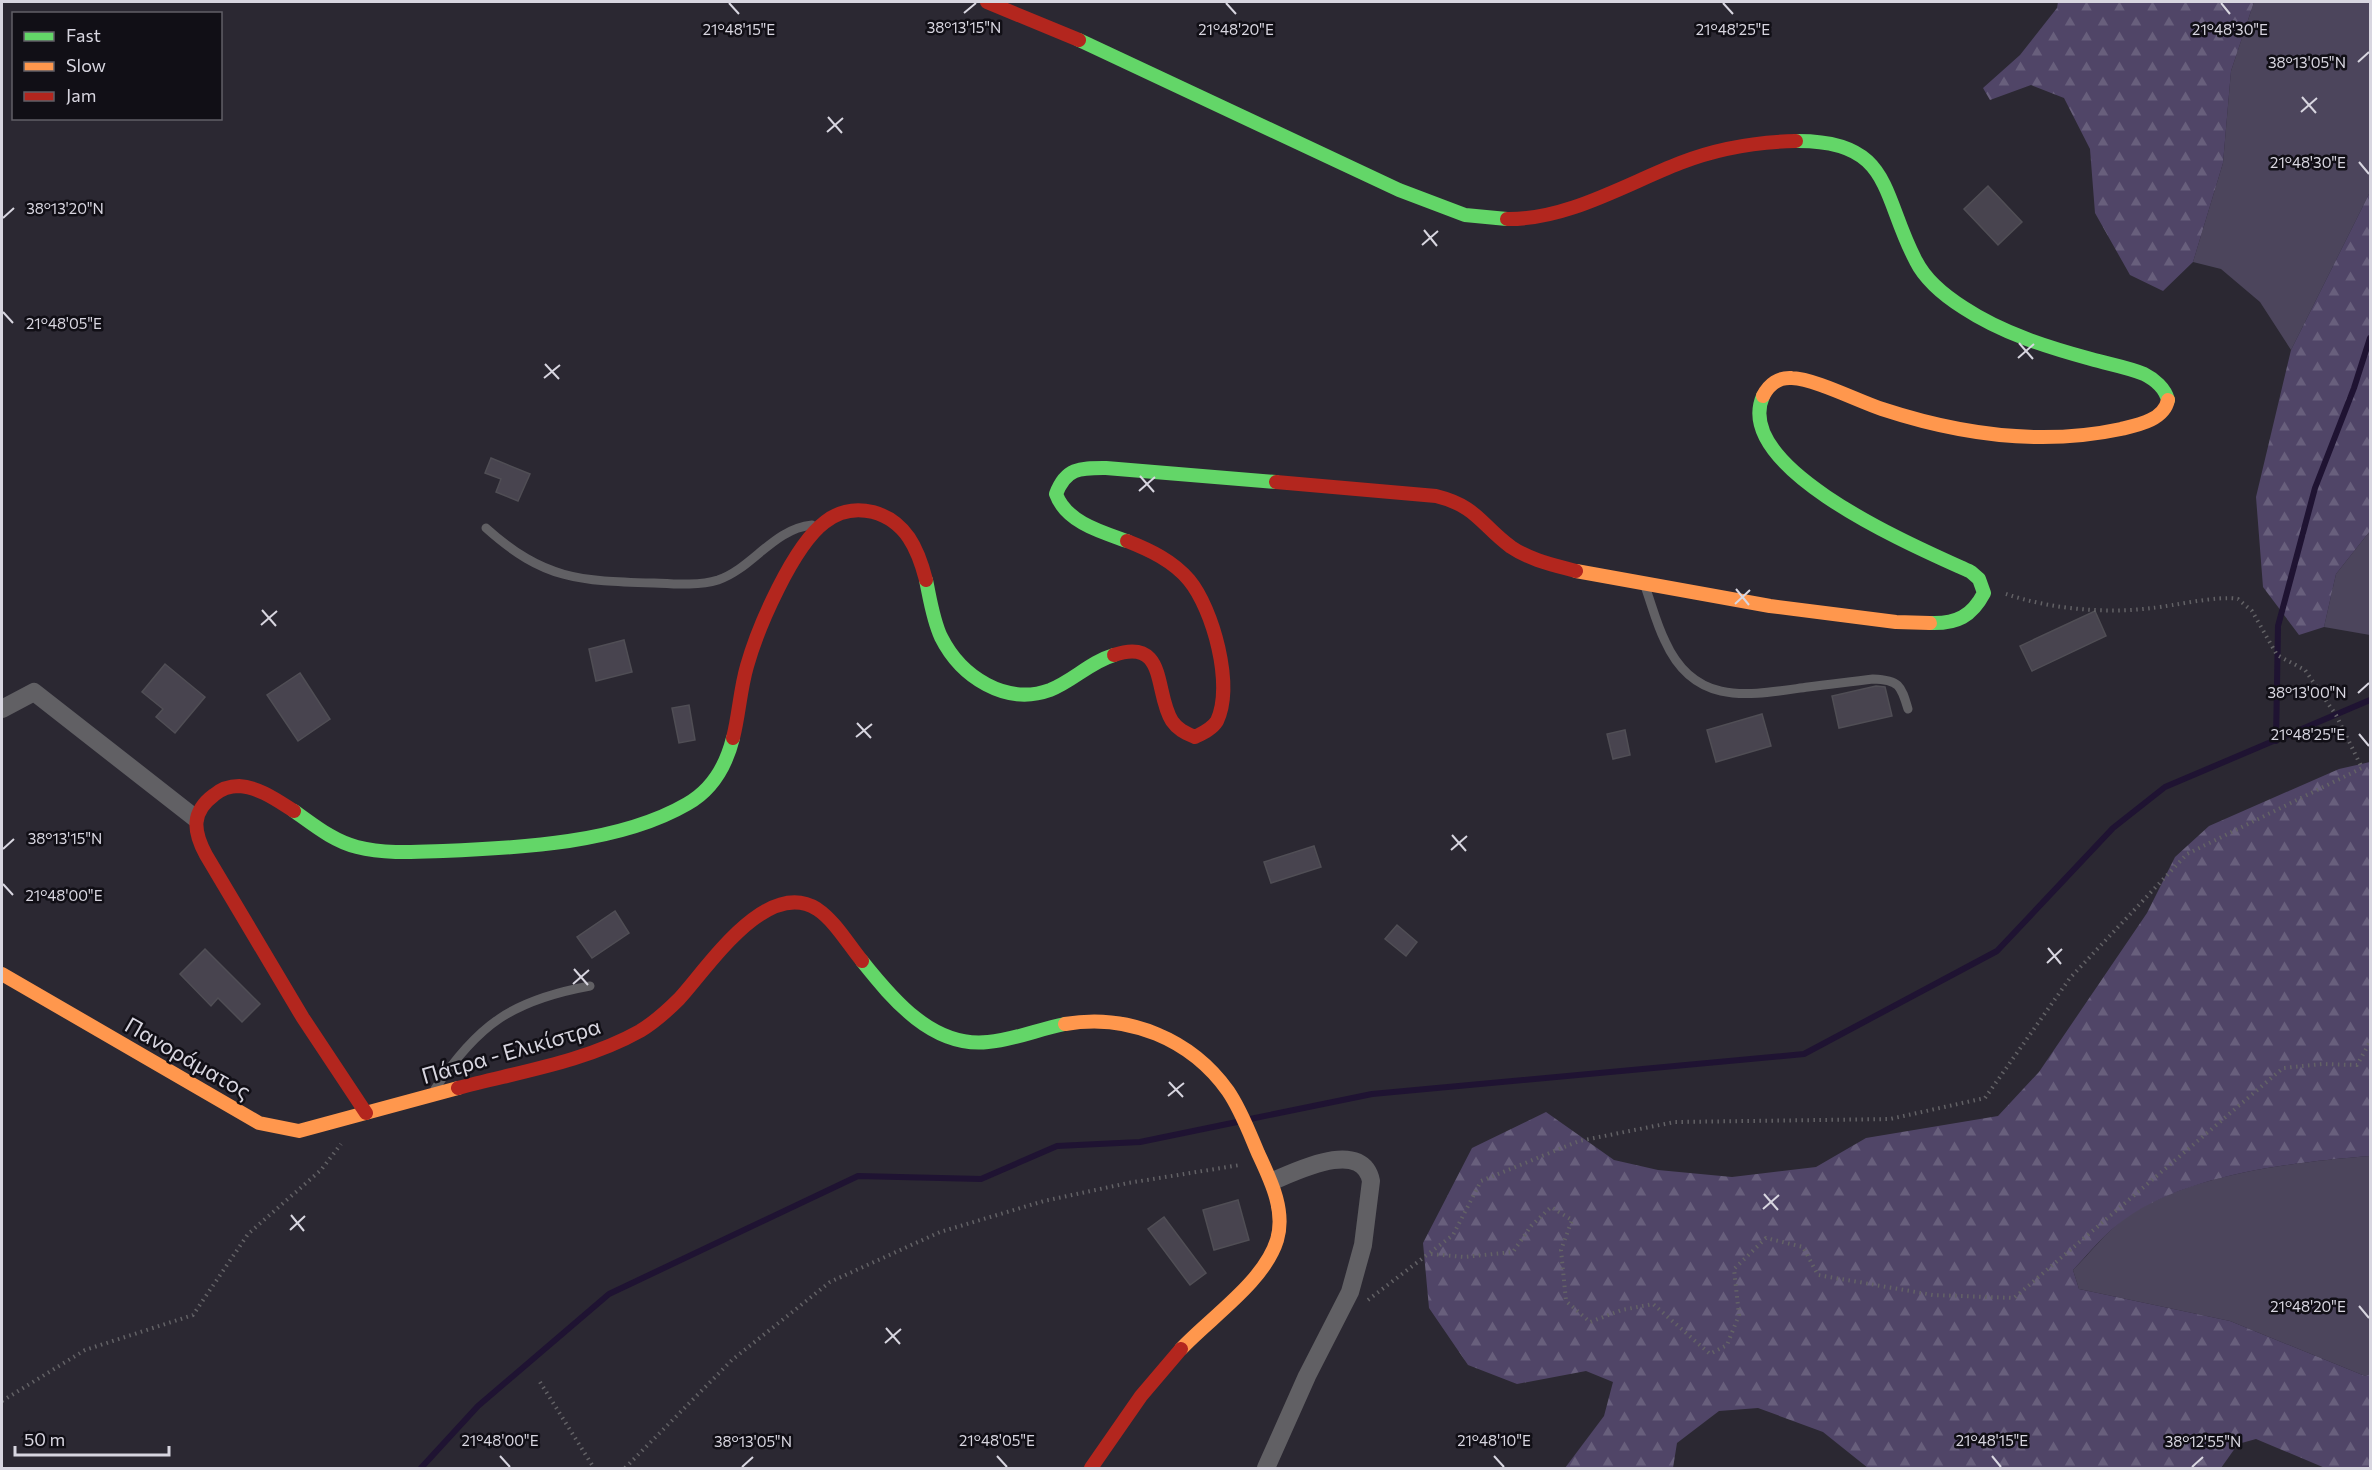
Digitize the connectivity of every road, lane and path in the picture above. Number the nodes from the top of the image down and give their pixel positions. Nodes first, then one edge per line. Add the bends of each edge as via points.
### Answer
1 (987, 2) edge
2 (822, 524) junction
3 (486, 528) dead end
4 (1644, 584) junction
5 (1983, 587) junction
6 (2, 709) edge
7 (1908, 709) dead end
8 (195, 818) junction
9 (2, 974) edge
10 (590, 986) dead end
11 (2370, 1042) edge
12 (430, 1096) junction
13 (366, 1113) junction
14 (346, 1138) dead end
15 (1262, 1160) junction
16 (1273, 1181) junction
17 (1431, 1254) junction
18 (1360, 1306) dead end
19 (540, 1382) dead end
20 (2, 1401) edge
21 (594, 1468) edge
22 (625, 1468) edge
23 (1091, 1468) edge
24 (1266, 1468) edge

1 - 5 street via 1063,31 1361,175 1451,211 1482,218 1512,219 1559,211 1710,153 1768,141 1810,140 1846,148 1869,161 1883,177 1916,260 1927,278 1951,300 1999,327 2069,354 2143,374 2169,400 2161,413 2137,425 2076,436 1969,431 1886,412 1790,376 1779,378 1768,387 1759,399 1759,424 1772,448 1794,470 1836,505 1971,572
2 - 3 lane via 791,529 719,580 663,583 566,577 536,565
2 - 4 street via 839,513 866,510 885,515 904,528 919,554 929,585 938,637 974,677 1001,693 1044,694 1110,656 1137,651 1149,656 1156,667 1176,728 1195,737 1208,730 1218,716 1220,694 1217,639 1203,598 1177,568 1145,549 1088,525 1060,506 1056,490 1060,481 1074,470 1132,469 1436,496 1472,510 1497,536 1534,559 1586,574
2 - 8 street via 810,537 757,636 746,667 729,752 721,769 710,786 690,802 639,825 562,842 462,850 395,851 352,846 317,829 268,794 248,787 234,786 212,795
4 - 5 street via 1770,606 1896,622 1936,623 1964,617 1975,610 1982,600
4 - 7 lane via 1665,642 1677,660 1714,690 1747,696 1888,680 1899,685
5 - 17 path via 2019,598 2088,609 2145,609 2238,598 2252,611 2277,655 2305,670 2336,715 2362,768 2187,854 2070,978 1985,1098 1890,1119 1674,1122 1579,1142 1481,1181 1453,1235
6 - 8 street via 34,692
8 - 13 street via 196,835 213,868 303,1018
9 - 13 street, Πανοράματος via 260,1123 299,1131
10 - 12 lane via 562,991 510,1010 486,1026 464,1048
11 - 17 path via 2357,1065 2283,1068 2014,1298 1933,1295 1818,1275 1803,1247 1766,1238 1734,1269 1739,1315 1727,1345 1710,1354 1653,1304 1590,1322 1566,1301 1562,1250 1572,1220 1551,1207 1513,1252 1464,1257
12 - 13 street, Πάτρα - Ελικίστρα
12 - 15 street, Πάτρα - Ελικίστρα via 590,1053 646,1028 686,992 747,922 769,910 805,903 816,907 913,1016 951,1039 974,1043 1002,1041 1076,1023 1109,1021 1130,1023 1186,1047 1229,1091
14 - 20 path via 321,1170 248,1234 193,1315 85,1350
15 - 16 street, Πάτρα - Ελικίστρα
15 - 22 path via 1044,1201 940,1232 831,1282 732,1360
16 - 23 street, Πάτρα - Ελικίστρα via 1280,1226 1271,1254 1173,1356
16 - 24 street via 1326,1161 1342,1160 1359,1162 1371,1181 1363,1245 1350,1292
17 - 18 path
19 - 21 path

